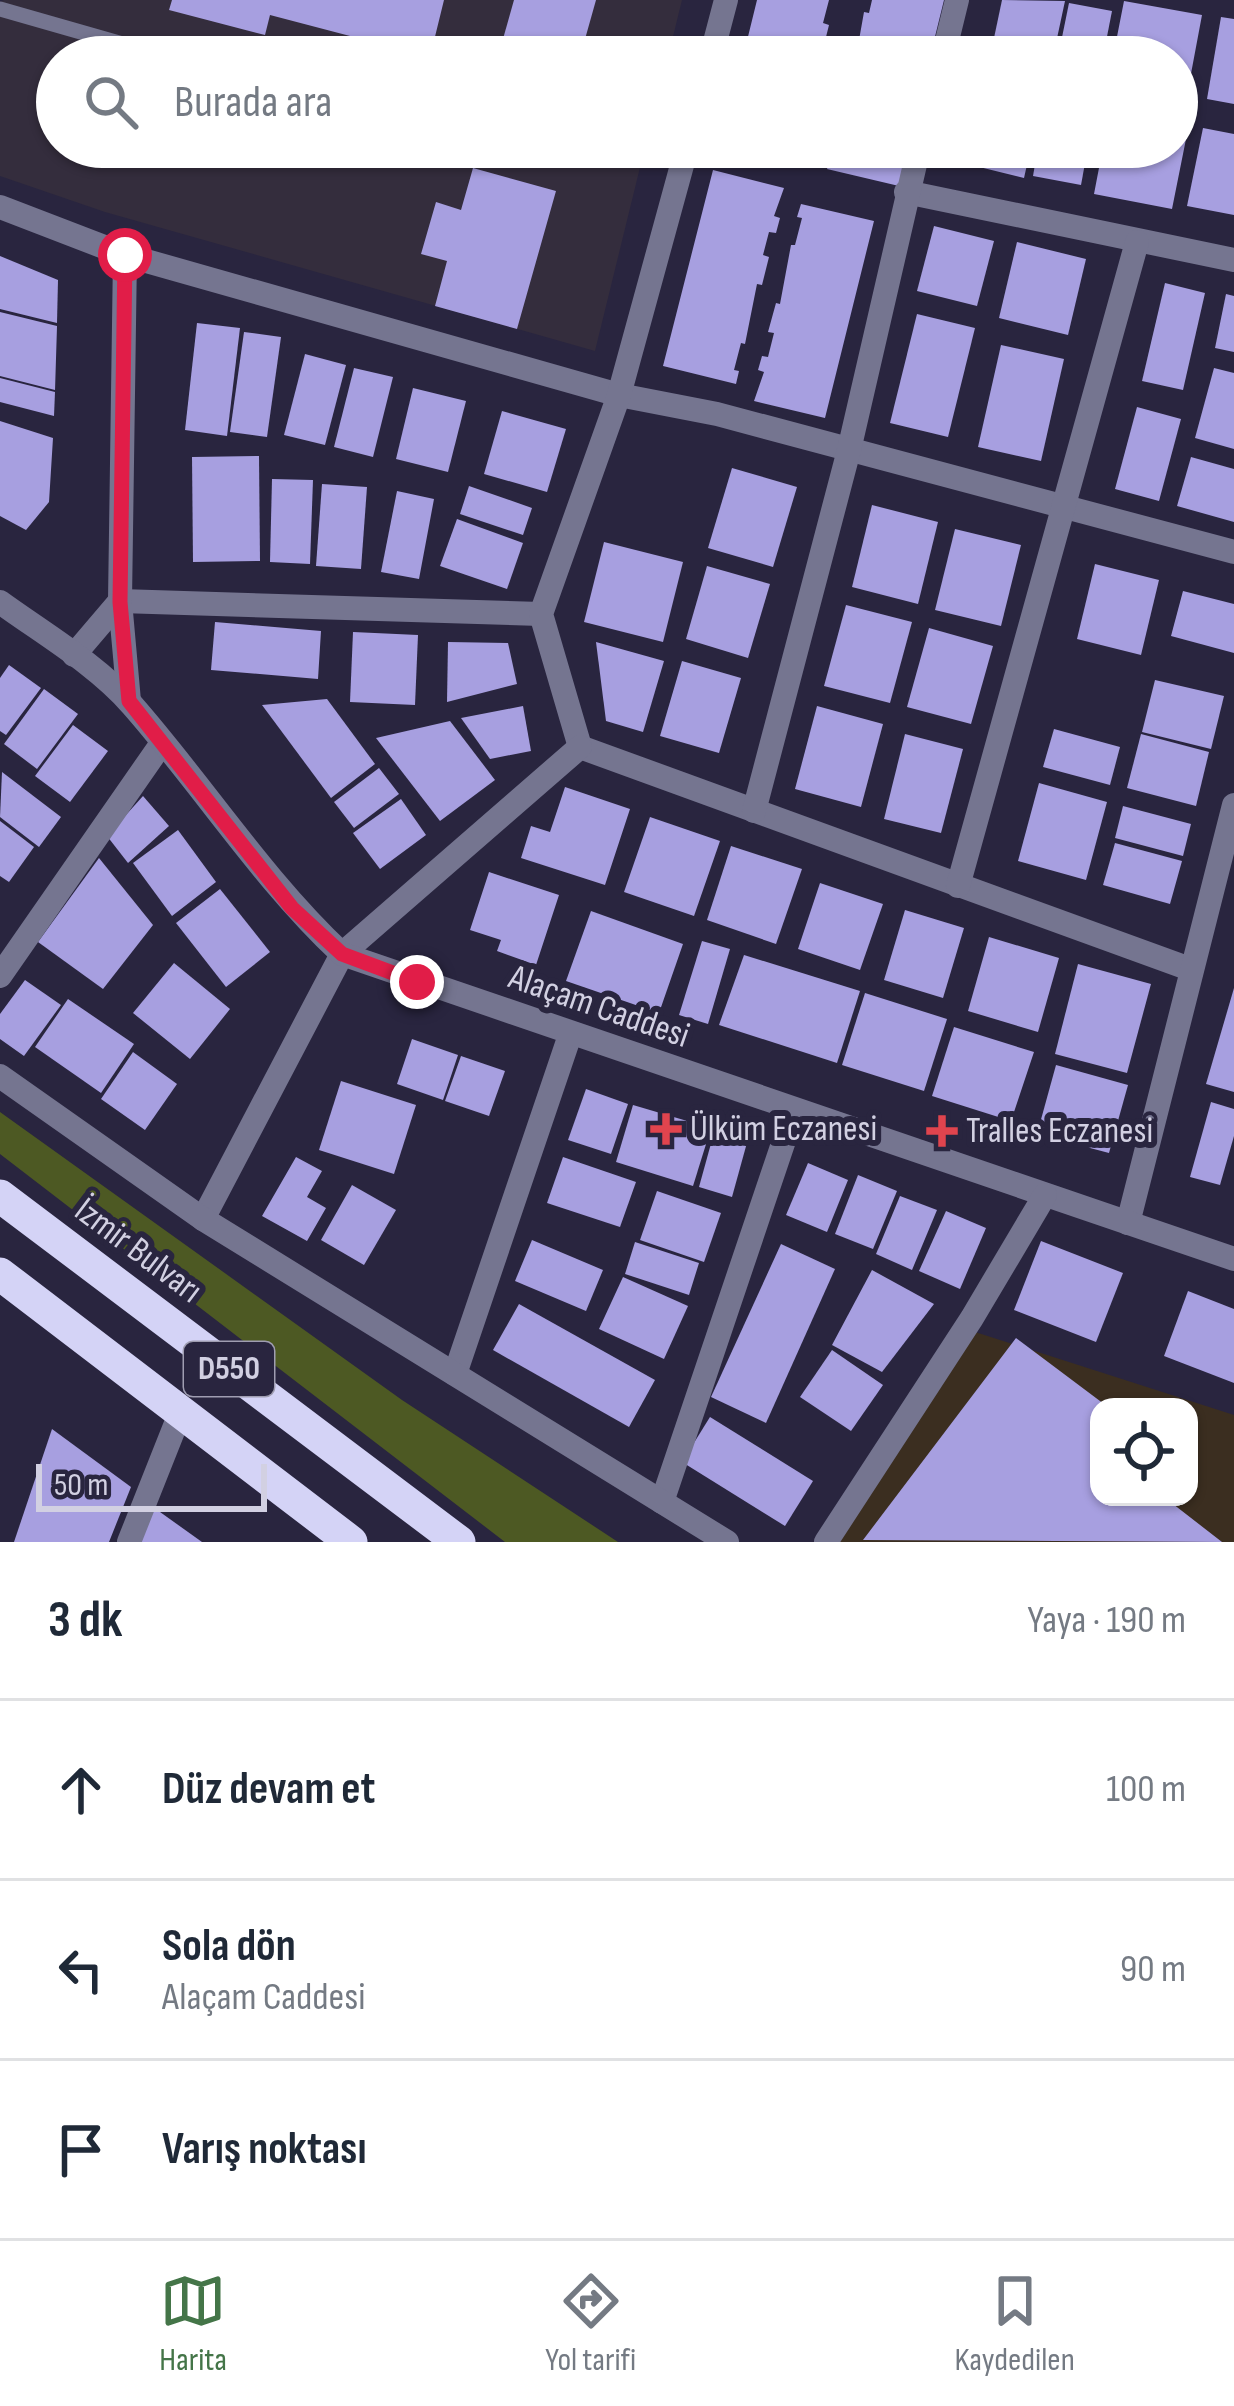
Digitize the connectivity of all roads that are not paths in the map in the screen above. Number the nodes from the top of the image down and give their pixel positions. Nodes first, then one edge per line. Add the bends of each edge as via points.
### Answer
1 (726, 0) edge
2 (957, 0) edge
3 (0, 9) edge
4 (94, 36) edge
5 (717, 36) edge
6 (948, 36) edge
7 (681, 168) edge
8 (913, 168) edge
9 (906, 192) junction
10 (0, 207) edge
11 (1138, 242) junction
12 (125, 255) junction
13 (1234, 260) edge
14 (619, 395) junction
15 (849, 450) junction
16 (1062, 506) junction
17 (1234, 552) edge
18 (0, 602) edge
19 (120, 602) junction
20 (541, 614) junction
21 (74, 655) junction
22 (129, 701) junction
23 (162, 743) junction
24 (580, 748) junction
25 (1233, 810) edge
26 (754, 811) junction
27 (958, 886) junction
28 (342, 954) junction
29 (1190, 969) junction
30 (0, 976) edge
31 (570, 1035) junction
32 (0, 1076) edge
33 (794, 1112) junction
34 (1046, 1195) junction
35 (0, 1196) edge
36 (202, 1219) junction
37 (1127, 1222) junction
38 (1234, 1258) edge
39 (0, 1274) edge
40 (454, 1373) junction
41 (181, 1411) junction
42 (662, 1502) junction
43 (318, 1531) edge
44 (129, 1542) edge
45 (351, 1542) edge
46 (459, 1542) edge
47 (727, 1542) edge
48 (826, 1542) edge

1 - 5 street
2 - 6 street
3 - 4 lane
7 - 14 street
8 - 9 street
9 - 11 street
9 - 15 street
10 - 12 street
11 - 13 street
11 - 16 street
12 - 14 street
12 - 19 street
14 - 15 street
14 - 20 street
15 - 16 street
15 - 26 street
16 - 17 street
16 - 27 street
18 - 21 street, Alaçam Caddesi
19 - 20 street
19 - 21 street
19 - 22 street
20 - 24 street
21 - 22 street, Alaçam Caddesi
22 - 23 street, Alaçam Caddesi
23 - 28 street, Alaçam Caddesi via 292,908
23 - 30 street
24 - 26 street
24 - 28 street
25 - 29 street
26 - 27 street
27 - 29 street
28 - 31 street, Alaçam Caddesi
28 - 36 street
29 - 37 street
31 - 33 street, Alaçam Caddesi
31 - 40 street
32 - 36 street
33 - 34 street, Alaçam Caddesi
33 - 42 street
34 - 37 street, Alaçam Caddesi
34 - 48 street
35 - 46 highway, İzmir Bulvarı / D550
36 - 40 street
37 - 38 street, Alaçam Caddesi
39 - 41 highway, D550
40 - 42 street
41 - 43 highway, D550
41 - 44 street
42 - 47 street
43 - 45 highway, D550

